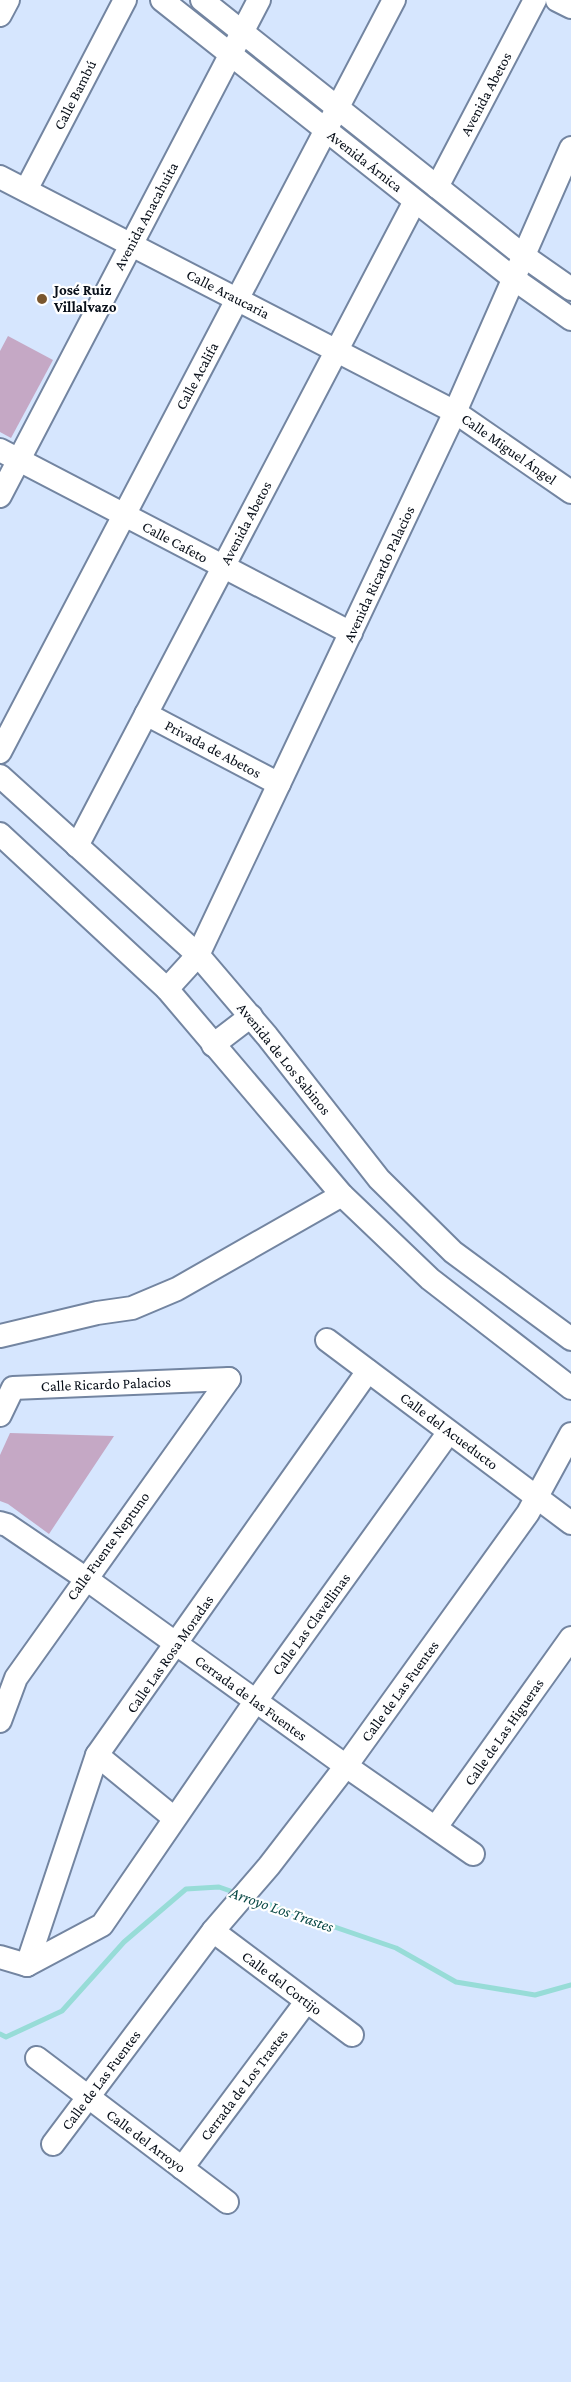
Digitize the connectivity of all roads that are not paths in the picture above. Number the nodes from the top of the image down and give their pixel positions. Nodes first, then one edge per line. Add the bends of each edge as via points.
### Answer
1 (8, 0) edge
2 (125, 0) edge
3 (162, 0) edge
4 (202, 0) edge
5 (259, 0) edge
6 (394, 0) edge
7 (535, 0) edge
8 (558, 0) edge
9 (571, 7) edge
10 (0, 15) edge
11 (243, 32) junction
12 (231, 54) junction
13 (337, 108) junction
14 (326, 130) junction
15 (571, 148) edge
16 (0, 177) edge
17 (437, 187) junction
18 (26, 190) junction
19 (416, 201) junction
20 (132, 244) junction
21 (524, 256) junction
22 (514, 279) junction
23 (571, 289) edge
24 (237, 299) junction
25 (571, 319) edge
26 (337, 351) junction
27 (456, 412) junction
28 (9, 455) edge
29 (568, 481) edge
30 (0, 496) edge
31 (124, 515) junction
32 (223, 567) junction
33 (351, 633) junction
34 (146, 714) junction
35 (0, 752) edge
36 (0, 776) edge
37 (279, 784) junction
38 (0, 834) edge
39 (77, 846) junction
40 (198, 954) junction
41 (167, 988) junction
42 (251, 1016) junction
43 (213, 1045) junction
44 (342, 1195) junction
45 (0, 1336) edge
46 (571, 1339) edge
47 (327, 1340) dead end
48 (368, 1371) junction
49 (229, 1379) joint
50 (571, 1388) edge
51 (0, 1415) edge
52 (449, 1431) junction
53 (571, 1434) edge
54 (571, 1466) edge
55 (535, 1503) junction
56 (0, 1523) edge
57 (571, 1523) edge
58 (85, 1578) junction
59 (571, 1638) edge
60 (177, 1644) junction
61 (255, 1702) junction
62 (0, 1721) edge
63 (97, 1755) junction
64 (346, 1766) junction
65 (174, 1818) junction
66 (436, 1827) junction
67 (474, 1854) dead end
68 (213, 1931) junction
69 (0, 1957) edge
70 (27, 1965) junction
71 (306, 2002) junction
72 (352, 2035) dead end
73 (37, 2058) dead end
74 (87, 2096) junction
75 (53, 2144) dead end
76 (182, 2168) junction
77 (227, 2202) dead end

1 - 10 street
2 - 18 street, Calle Bambú
3 - 12 street, Avenida Árnica
4 - 11 street, Avenida Árnica
5 - 11 street, Avenida Anacahuita
6 - 13 street, Calle Acalifa
7 - 17 street, Avenida Abetos
8 - 9 street
11 - 12 street, Avenida Anacahuita
11 - 13 street, Avenida Árnica
12 - 14 street, Avenida Árnica
12 - 20 street, Avenida Anacahuita
13 - 14 street, Calle Acalifa
13 - 17 street, Avenida Árnica
14 - 19 street, Avenida Árnica
14 - 24 street, Calle Acalifa
15 - 21 street, Avenida Ricardo Palacios
16 - 18 street, Calle Araucaria
17 - 21 street, Avenida Árnica
18 - 20 street, Calle Araucaria
19 - 22 street, Avenida Árnica
19 - 26 street, Avenida Abetos
20 - 24 street, Calle Araucaria
20 - 28 street, Avenida Anacahuita
21 - 22 street, Avenida Ricardo Palacios
21 - 23 street, Avenida Árnica
22 - 25 street, Avenida Árnica
22 - 27 street, Avenida Ricardo Palacios
24 - 26 street, Calle Araucaria
24 - 31 street, Calle Acalifa
26 - 27 street, Calle Araucaria
26 - 32 street, Avenida Abetos
27 - 29 street, Calle Miguel Ángel
27 - 33 street, Avenida Ricardo Palacios
28 - 30 street, Avenida Anacahuita
28 - 31 street, Calle Cafeto
31 - 32 street, Calle Cafeto
31 - 35 street, Calle Acalifa
32 - 33 street, Calle Cafeto
32 - 34 street, Avenida Abetos
33 - 37 street, Avenida Ricardo Palacios
34 - 37 street, Privada de Abetos
34 - 39 street, Avenida Abetos
36 - 39 street, Avenida de Los Sabinos
37 - 40 street, Avenida Ricardo Palacios
38 - 41 street
39 - 40 street, Avenida de Los Sabinos
40 - 41 street, Avenida Ricardo Palacios
40 - 42 street, Avenida de Los Sabinos
41 - 43 street
42 - 43 street
42 - 46 street, Avenida de Los Sabinos via 379,1179 453,1252
43 - 44 street
44 - 45 street via 177,1289 132,1308
44 - 50 street via 430,1279
47 - 48 street, Calle del Acueducto
48 - 52 street, Calle del Acueducto
48 - 60 street, Calle Las Rosa Moradas
49 - 51 street, Calle Ricardo Palacios via 13,1388
49 - 58 street, Calle Fuente Neptuno
52 - 55 street, Calle del Acueducto
52 - 61 street, Calle Las Clavellinas
53 - 55 street
54 - 55 street
55 - 57 street, Calle del Acueducto
55 - 64 street, Calle de Las Fuentes
56 - 58 street, Cerrada de las Fuentes
58 - 60 street, Cerrada de las Fuentes
58 - 62 street, Calle Fuente Neptuno via 16,1678
59 - 66 street, Calle de Las Higueras
60 - 61 street, Cerrada de las Fuentes
60 - 63 street, Calle Las Rosa Moradas
61 - 64 street, Cerrada de las Fuentes
61 - 65 street, Calle Las Clavellinas
63 - 65 street
63 - 70 street, Calle Las Rosa Moradas
64 - 66 street, Cerrada de las Fuentes
64 - 68 street, Calle de Las Fuentes via 239,1904
65 - 70 street, Calle Las Clavellinas via 102,1924
66 - 67 street, Cerrada de las Fuentes
68 - 71 street, Calle del Cortijo
68 - 74 street, Calle de Las Fuentes
69 - 70 street
71 - 72 street, Calle del Cortijo
71 - 76 street, Cerrada de Los Trastes
73 - 74 street, Calle del Arroyo
74 - 75 street, Calle de Las Fuentes
74 - 76 street, Calle del Arroyo
76 - 77 street, Calle del Arroyo

